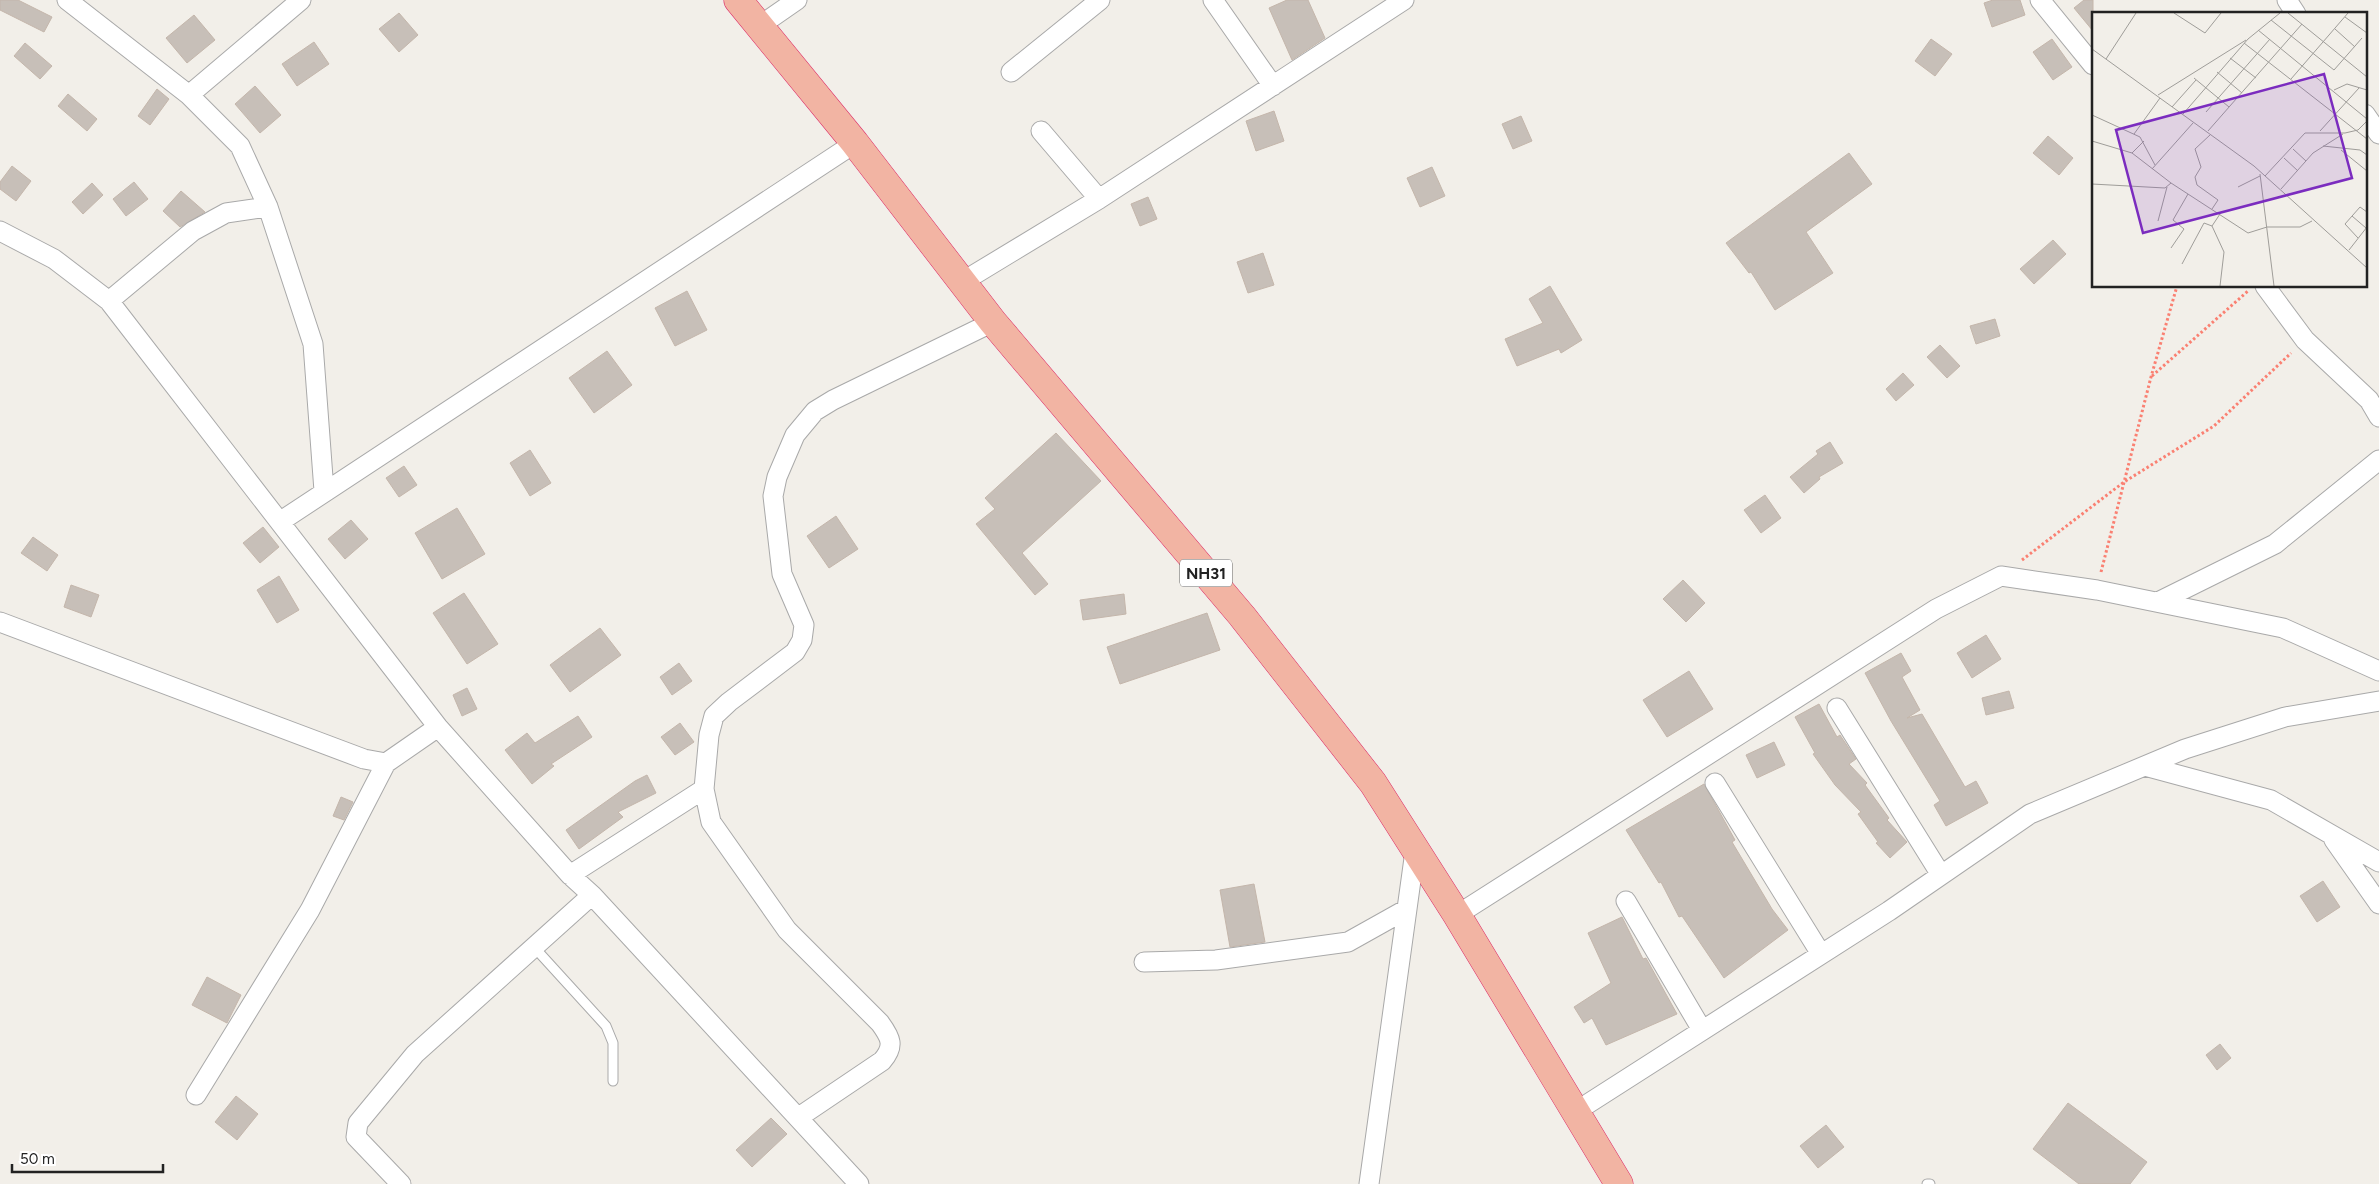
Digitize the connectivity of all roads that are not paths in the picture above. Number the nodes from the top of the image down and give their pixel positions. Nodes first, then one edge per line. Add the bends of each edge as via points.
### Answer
1 (68, 0) edge
2 (302, 0) edge
3 (738, 0) edge
4 (797, 0) edge
5 (1100, 0) edge
6 (1212, 0) edge
7 (1404, 0) edge
8 (2040, 0) edge
9 (2287, 0) edge
10 (2295, 12) edge
11 (760, 25) junction
12 (2092, 64) edge
13 (1011, 72) dead end
14 (1273, 86) junction
15 (188, 96) junction
16 (2366, 115) edge
17 (1041, 131) dead end
18 (2379, 134) edge
19 (855, 143) junction
20 (1100, 199) junction
21 (268, 207) junction
22 (0, 231) edge
23 (962, 282) junction
24 (2266, 288) edge
25 (109, 301) junction
26 (993, 322) junction
27 (2379, 417) edge
28 (2379, 460) edge
29 (324, 491) junction
30 (281, 521) junction
31 (2158, 602) junction
32 (0, 622) edge
33 (2379, 671) edge
34 (2379, 701) edge
35 (1837, 708) dead end
36 (438, 727) junction
37 (386, 763) junction
38 (2145, 766) junction
39 (1715, 782) dead end
40 (704, 789) junction
41 (2332, 837) junction
42 (1415, 851) junction
43 (2379, 862) edge
44 (570, 875) junction
45 (1941, 876) junction
46 (592, 895) junction
47 (1626, 901) dead end
48 (2379, 904) edge
49 (1407, 909) junction
50 (1457, 915) junction
51 (534, 947) junction
52 (1821, 954) junction
53 (1144, 962) dead end
54 (1702, 1030) junction
55 (613, 1081) dead end
56 (196, 1095) dead end
57 (1575, 1112) junction
58 (799, 1117) junction
59 (401, 1184) edge
60 (859, 1184) edge
61 (1369, 1184) edge
62 (1619, 1184) edge

1 - 15 street
2 - 15 street
3 - 11 highway, NH31
4 - 11 street
5 - 13 street
6 - 14 street
7 - 14 street
8 - 12 street
9 - 10 street
11 - 19 highway, NH31
14 - 20 street
15 - 21 street via 240,146
16 - 18 street
17 - 20 street
19 - 23 highway, NH31
19 - 29 street
20 - 23 street
21 - 25 street via 226,213 193,231
21 - 29 street via 313,344
22 - 25 street via 54,259
23 - 26 highway, NH31
24 - 27 street via 2305,340 2369,400
25 - 30 street
26 - 40 street via 833,400 814,411 795,435 777,477 773,496 782,574 804,625 802,640 795,652 714,716
26 - 42 highway, NH31 via 1248,623 1373,783
28 - 31 street via 2275,544
29 - 30 street
30 - 36 street
31 - 33 street via 2284,628
31 - 50 street via 2001,576 1936,609
32 - 37 street via 364,759
34 - 38 street via 2285,717 2185,749
35 - 45 street
36 - 37 street
36 - 44 street
37 - 56 street via 310,910
38 - 41 street via 2271,800
38 - 45 street via 2030,814
39 - 52 street
40 - 44 street
40 - 58 street via 711,822 787,930 880,1023 890,1037 889,1052 882,1061
41 - 43 street
41 - 48 street
42 - 49 street
42 - 50 highway, NH31
44 - 46 street
45 - 52 street
46 - 51 street
46 - 58 street
47 - 54 street
49 - 53 street via 1348,942 1216,960
49 - 61 street
50 - 57 highway, NH31
51 - 55 lane via 606,1026 613,1043
51 - 59 street via 415,1054 358,1123 356,1137
52 - 54 street
54 - 57 street
57 - 62 highway, NH31
58 - 60 street

